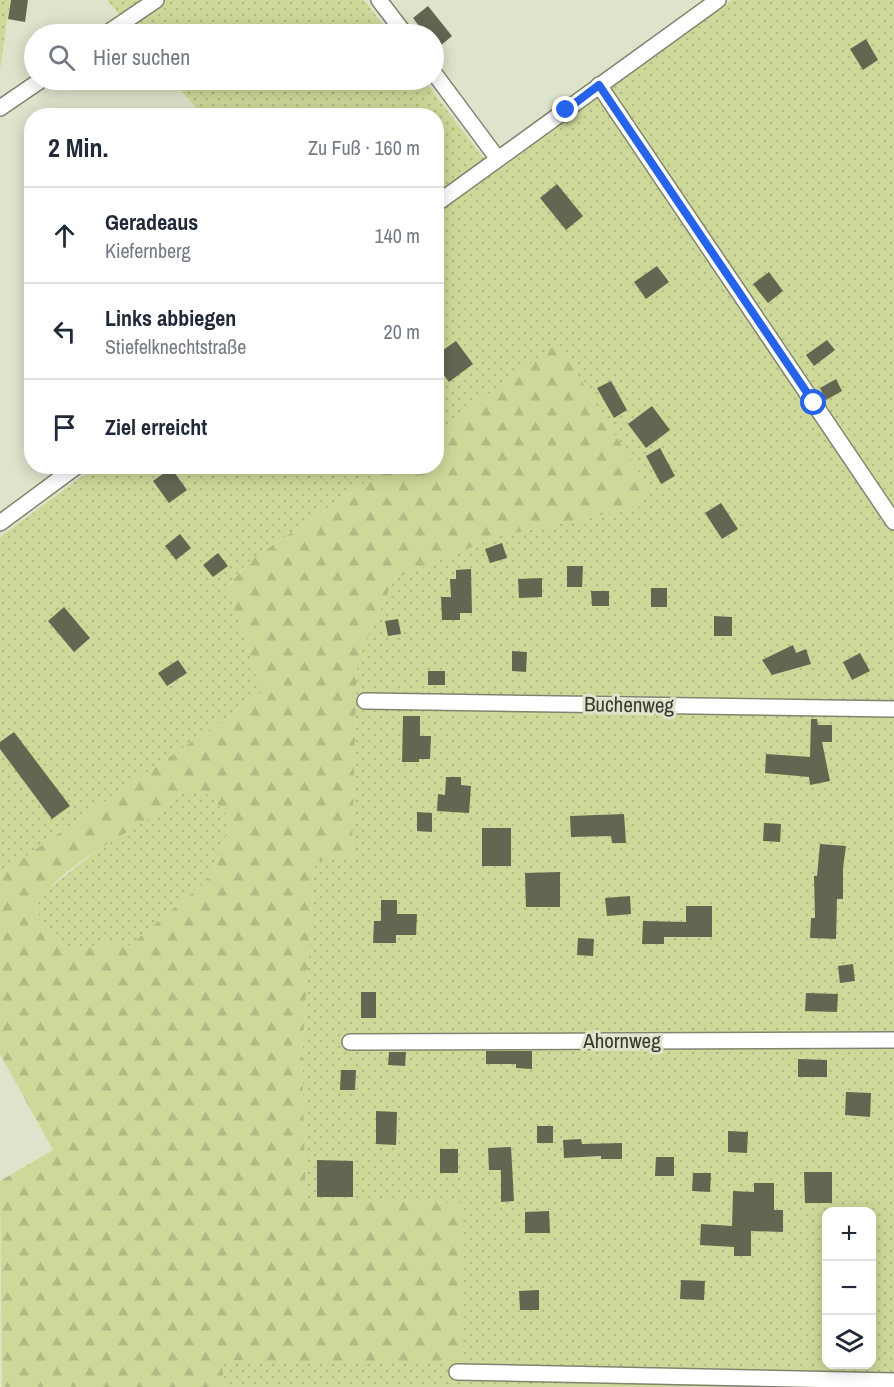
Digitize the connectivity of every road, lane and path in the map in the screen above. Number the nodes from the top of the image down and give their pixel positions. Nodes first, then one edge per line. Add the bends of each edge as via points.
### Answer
1 (156, 0) edge
2 (379, 0) edge
3 (718, 0) edge
4 (121, 24) edge
5 (397, 24) edge
6 (599, 85) junction
7 (444, 86) edge
8 (26, 90) edge
9 (0, 108) edge
10 (498, 159) junction
11 (444, 198) edge
12 (66, 474) edge
13 (894, 522) edge
14 (0, 523) edge
15 (365, 701) dead end
16 (894, 709) edge
17 (894, 1040) edge
18 (350, 1042) dead end
19 (457, 1372) dead end
20 (894, 1381) edge

1 - 4 street
2 - 5 street
3 - 6 street
6 - 10 street
6 - 13 street
7 - 10 street
8 - 9 street
10 - 11 street
12 - 14 street
15 - 16 street, Buchenweg
17 - 18 street, Ahornweg
19 - 20 street

